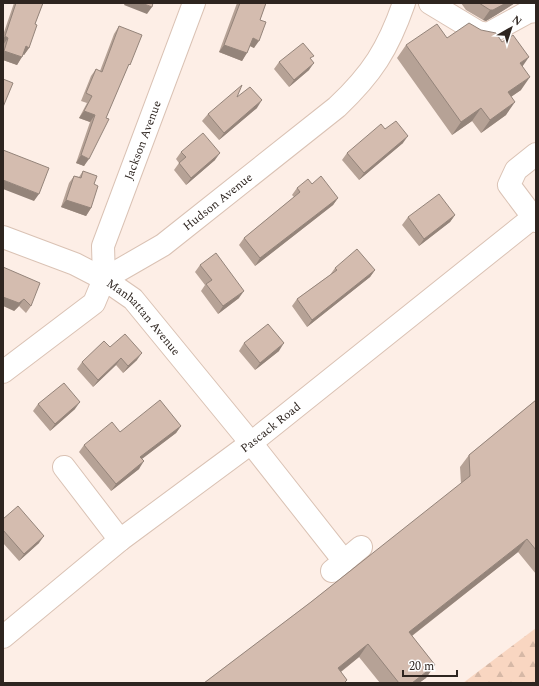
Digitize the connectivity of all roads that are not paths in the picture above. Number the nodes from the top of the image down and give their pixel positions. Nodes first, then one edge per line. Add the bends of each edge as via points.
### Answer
1 (194, 3) edge
2 (404, 3) edge
3 (430, 3) edge
4 (536, 11) edge
5 (536, 154) edge
6 (535, 218) edge
7 (3, 237) edge
8 (104, 279) junction
9 (3, 372) edge
10 (251, 442) junction
11 (64, 467) dead end
12 (120, 540) junction
13 (361, 547) dead end
14 (3, 637) edge

1 - 8 street, Jackson Avenue via 103,246
2 - 8 street, Hudson Avenue via 380,59 360,85 337,107 163,245
3 - 4 street via 478,32 488,34 528,12
5 - 6 street via 516,170 508,185
6 - 10 street, Pascack Road
7 - 8 street, Manhattan Avenue via 75,264
8 - 9 street via 94,303
8 - 10 street, Manhattan Avenue via 133,299
10 - 12 street, Pascack Road
10 - 13 street, Manhattan Avenue via 338,566
11 - 12 street
12 - 14 street, Pascack Road

